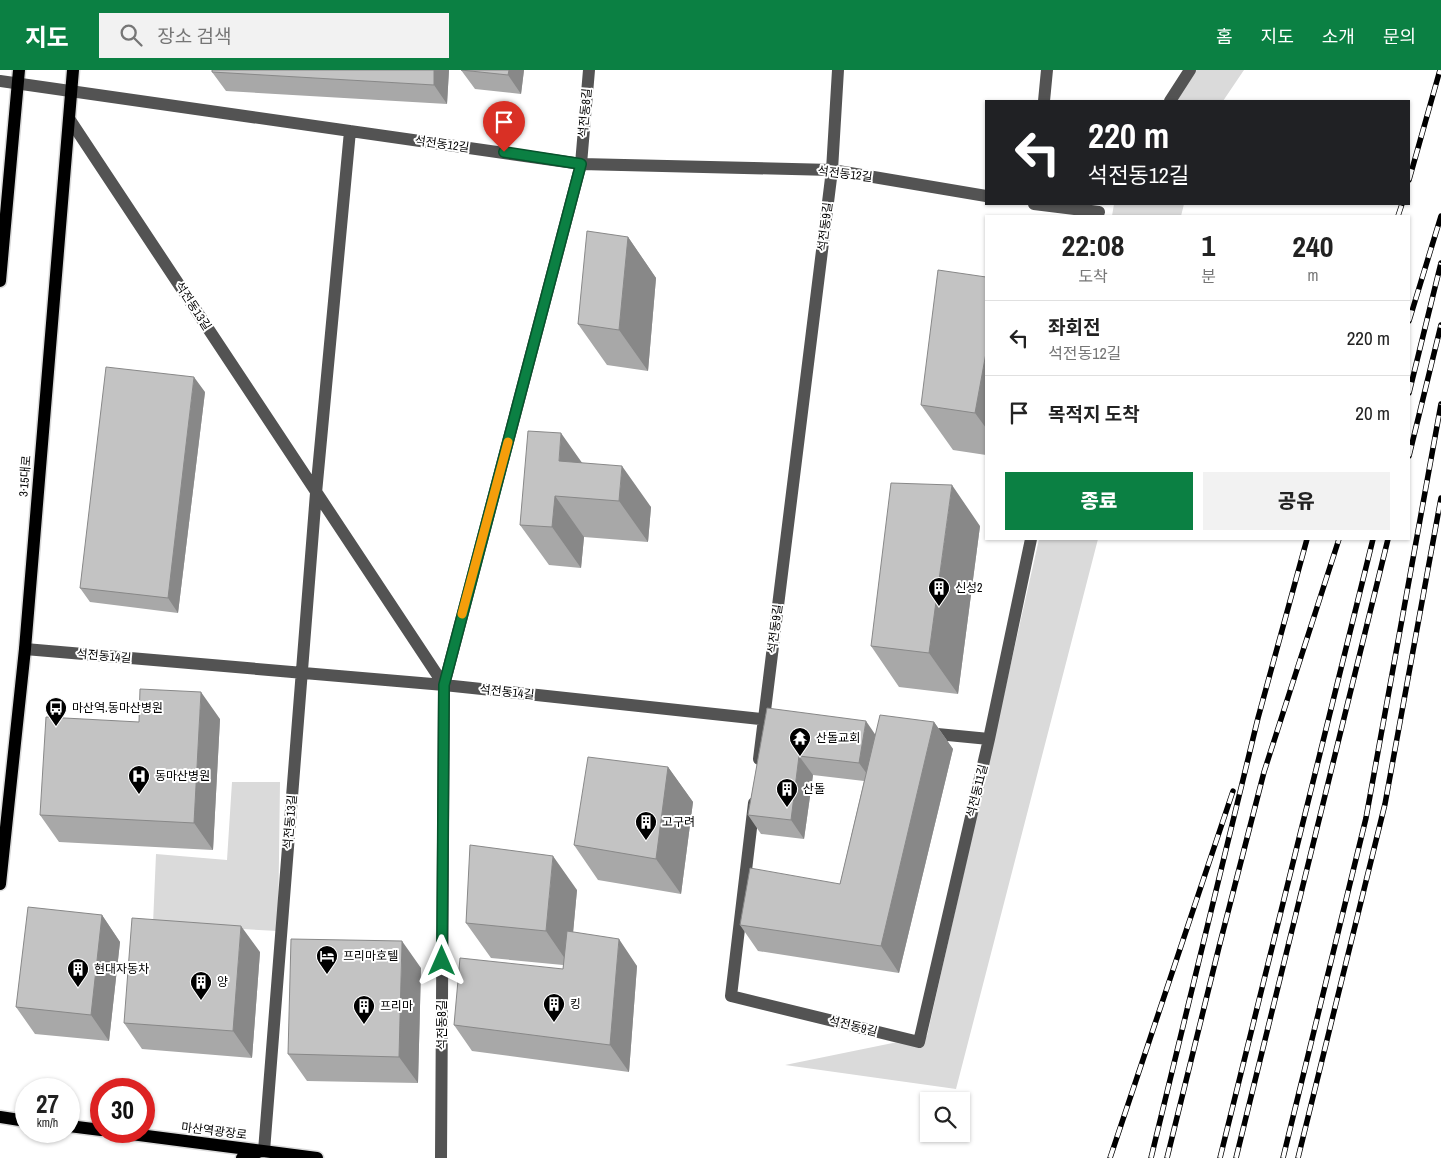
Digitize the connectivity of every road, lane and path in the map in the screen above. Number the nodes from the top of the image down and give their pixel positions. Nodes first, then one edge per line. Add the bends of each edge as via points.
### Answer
1 (73, 70) edge
2 (589, 70) edge
3 (838, 70) edge
4 (1047, 70) edge
5 (1190, 70) edge
6 (19, 76) edge
7 (0, 81) edge
8 (72, 91) junction
9 (1044, 100) edge
10 (1171, 100) edge
11 (70, 120) junction
12 (350, 130) junction
13 (581, 164) junction
14 (832, 170) junction
15 (985, 196) edge
16 (1044, 205) edge
17 (1100, 211) edge
18 (0, 281) edge
19 (316, 492) junction
20 (1031, 540) edge
21 (24, 649) junction
22 (302, 673) junction
23 (444, 685) junction
24 (764, 719) junction
25 (783, 721) edge
26 (911, 732) edge
27 (989, 739) junction
28 (758, 769) edge
29 (756, 788) edge
30 (0, 884) edge
31 (919, 1042) joint
32 (0, 1117) edge
33 (15, 1119) edge
34 (155, 1137) edge
35 (264, 1151) junction
36 (242, 1158) edge
37 (317, 1158) edge
38 (442, 1158) edge

1 - 8 main road, 3·15대로
2 - 13 street, 석전동8길
3 - 14 street, 석전동9길
4 - 9 street
5 - 10 street
6 - 7 street, 석전동12길
6 - 8 street, 석전동12길
6 - 18 main road
8 - 11 main road, 3·15대로
8 - 12 street, 석전동12길
11 - 19 street, 석전동13길
11 - 21 main road, 3·15대로
12 - 13 street, 석전동12길
12 - 19 street, 석전동13길
13 - 14 street, 석전동12길
13 - 23 street, 석전동8길
14 - 15 street, 석전동12길
14 - 24 street, 석전동9길
16 - 17 street
19 - 22 street, 석전동13길
19 - 23 street, 석전동13길
20 - 27 street, 석전동11길
21 - 22 street, 석전동14길
21 - 30 main road, 3·15대로
22 - 23 street, 석전동14길
22 - 35 street, 석전동13길
23 - 24 street, 석전동14길
23 - 38 street, 석전동8길
24 - 25 street, 석전동14길
24 - 28 street, 석전동9길
26 - 27 street
27 - 31 street, 석전동11길
29 - 31 street, 석전동9길 via 731,996
32 - 33 main road
34 - 35 main road, 마산역광장로
35 - 36 main road
35 - 37 main road, 마산역광장로

